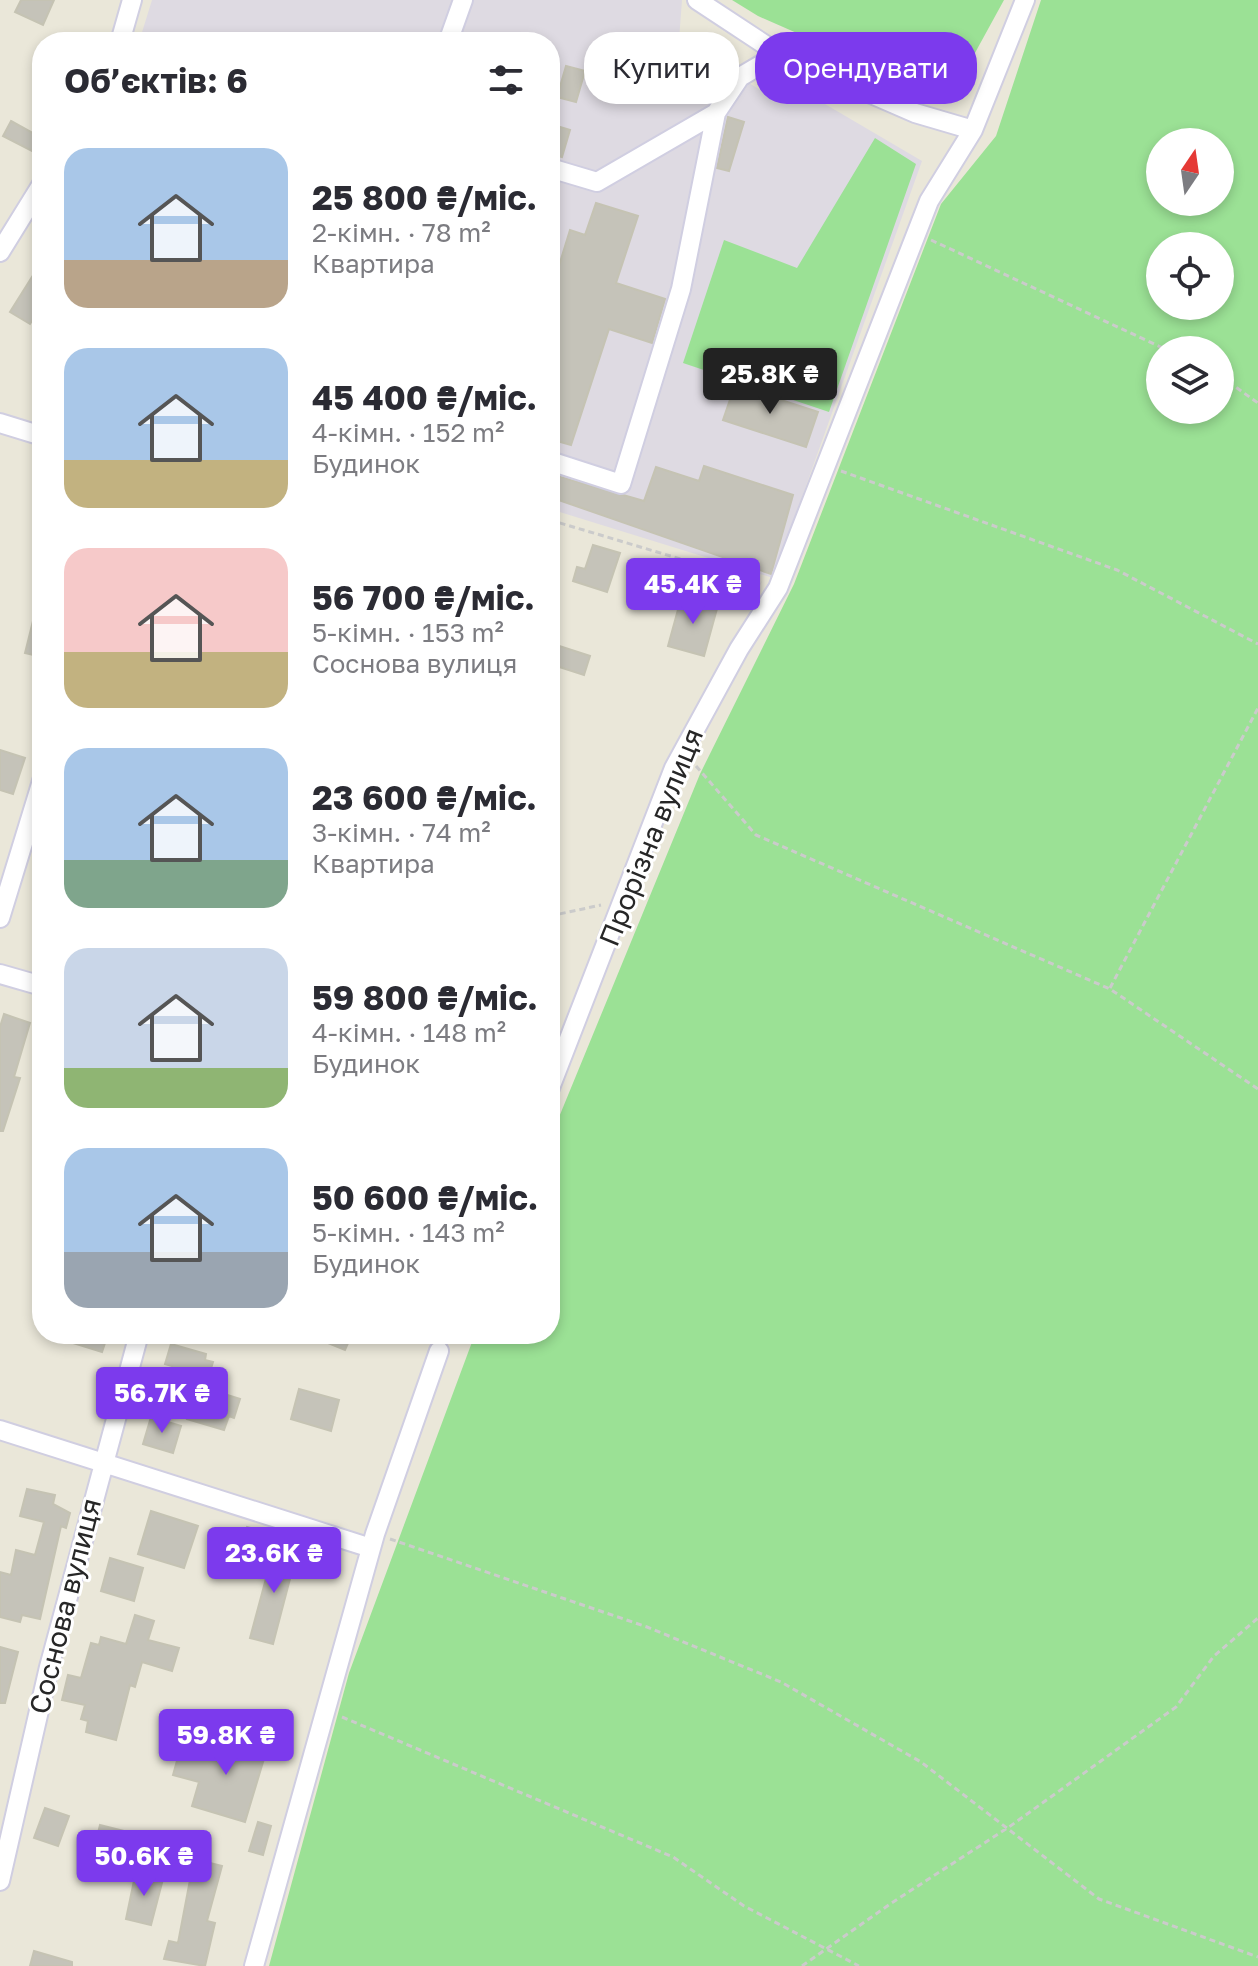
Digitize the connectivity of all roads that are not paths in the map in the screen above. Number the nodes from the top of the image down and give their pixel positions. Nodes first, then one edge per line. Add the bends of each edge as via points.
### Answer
1 (132, 0) edge
2 (463, 0) edge
3 (697, 0) edge
4 (1025, 0) edge
5 (123, 32) edge
6 (452, 32) edge
7 (755, 38) edge
8 (755, 68) edge
9 (894, 104) edge
10 (716, 113) junction
11 (973, 130) junction
12 (560, 171) edge
13 (32, 200) edge
14 (0, 252) edge
15 (0, 423) edge
16 (32, 433) edge
17 (560, 464) edge
18 (32, 814) edge
19 (0, 918) edge
20 (0, 974) edge
21 (32, 983) edge
22 (560, 1063) edge
23 (136, 1344) edge
24 (439, 1351) dead end
25 (0, 1430) edge
26 (102, 1462) junction
27 (373, 1541) junction
28 (0, 1881) edge
29 (254, 1966) edge

1 - 5 street
2 - 6 street
3 - 7 street
4 - 11 street, Прорізна вулиця
8 - 10 street via 740,77
9 - 11 street
10 - 12 street via 597,182
10 - 17 street via 681,289 621,484
11 - 22 street, Прорізна вулиця via 929,201 778,588 682,751
13 - 14 street
15 - 16 street
18 - 19 street
20 - 21 street
23 - 26 street, Соснова вулиця
24 - 27 street
25 - 26 street
26 - 27 street
26 - 28 street, Соснова вулиця
27 - 29 street

